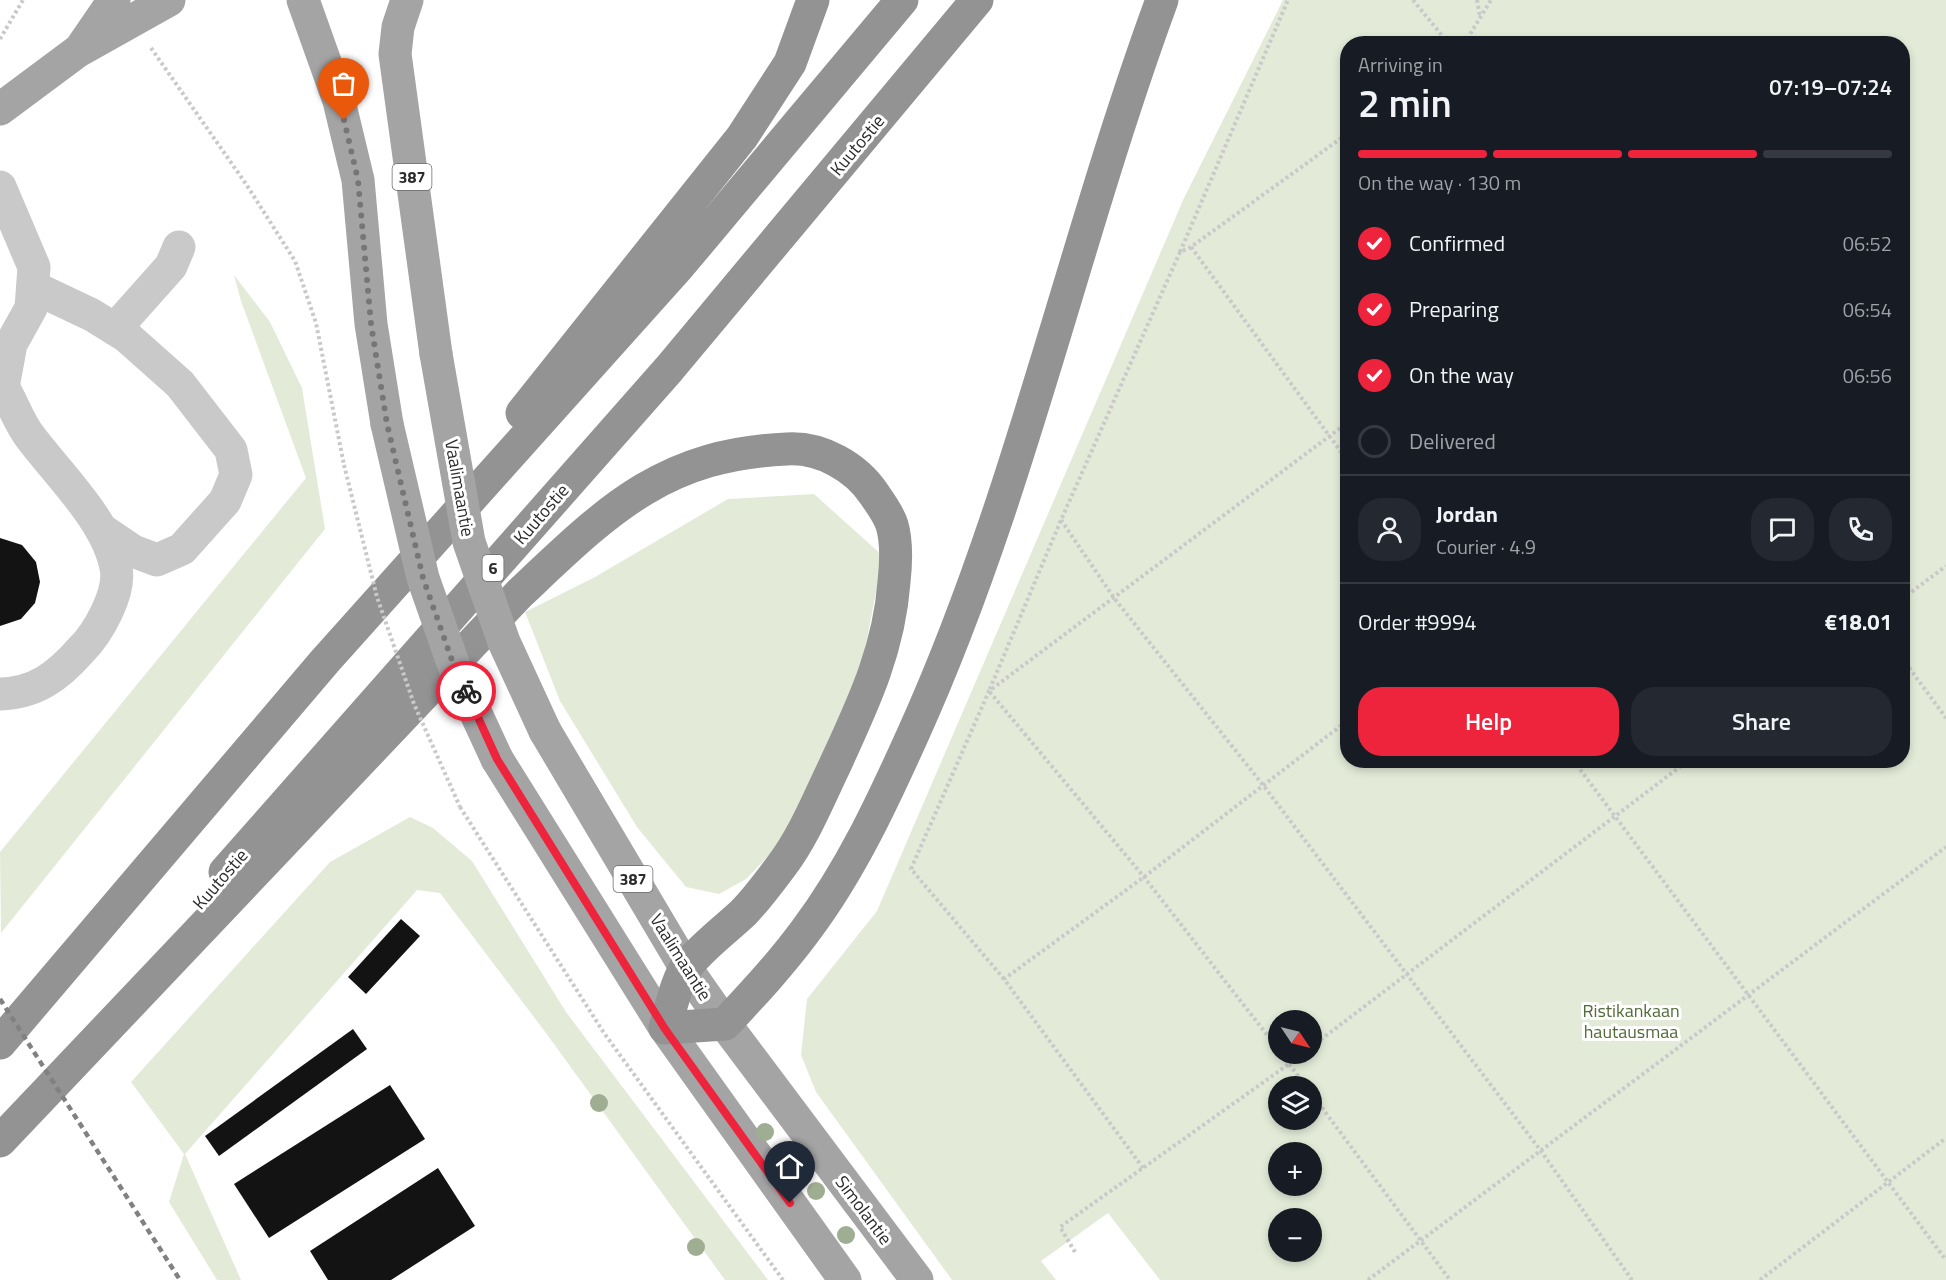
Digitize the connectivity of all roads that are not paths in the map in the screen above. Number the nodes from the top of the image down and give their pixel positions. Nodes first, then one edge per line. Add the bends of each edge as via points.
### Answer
1 (114, 0) edge
2 (169, 0) edge
3 (303, 0) edge
4 (407, 0) edge
5 (813, 0) edge
6 (902, 0) edge
7 (977, 0) edge
8 (1162, 0) edge
9 (78, 51) junction
10 (0, 110) edge
11 (0, 187) edge
12 (180, 247) dead end
13 (33, 287) junction
14 (115, 329) junction
15 (5, 342) edge
16 (2, 385) edge
17 (102, 530) junction
18 (157, 560) junction
19 (111, 604) junction
20 (326, 662) junction
21 (0, 694) edge
22 (686, 968) junction
23 (725, 1024) junction
24 (665, 1029) junction
25 (0, 1043) edge
26 (0, 1128) edge
27 (0, 1142) edge
28 (845, 1280) edge
29 (917, 1280) edge

1 - 9 main road
2 - 9 main road
3 - 24 main road, bridge via 339,101 358,180 371,324 387,424 423,578 454,666 497,759
4 - 22 main road, Vaalimaantie / 387, bridge via 396,54 436,354 469,542 504,642 545,731
5 - 20 highway via 790,63 742,137
6 - 20 highway via 679,266
7 - 26 highway, Kuutostie / 6 via 669,369
8 - 23 highway via 1126,98 977,579 934,688 870,826 841,877 768,979
9 - 10 main road
11 - 13 lane via 34,267
12 - 14 lane via 171,266
13 - 14 lane
13 - 15 lane via 31,308
14 - 18 lane via 180,384 231,450 236,475 225,501 182,549
15 - 16 lane
16 - 17 lane via 28,435
17 - 18 lane via 133,551
17 - 19 lane via 117,569
18 - 19 lane
19 - 21 lane via 91,639 58,676 18,694
20 - 25 highway
22 - 23 main road, Vaalimaantie / 387
22 - 24 highway
22 - 27 highway via 746,910 784,863 872,686 892,620 895,554 892,526 880,503 848,467 796,448 752,450 675,471 634,495 580,538 520,593
23 - 24 highway
23 - 29 main road, Simolantie
24 - 28 main road

